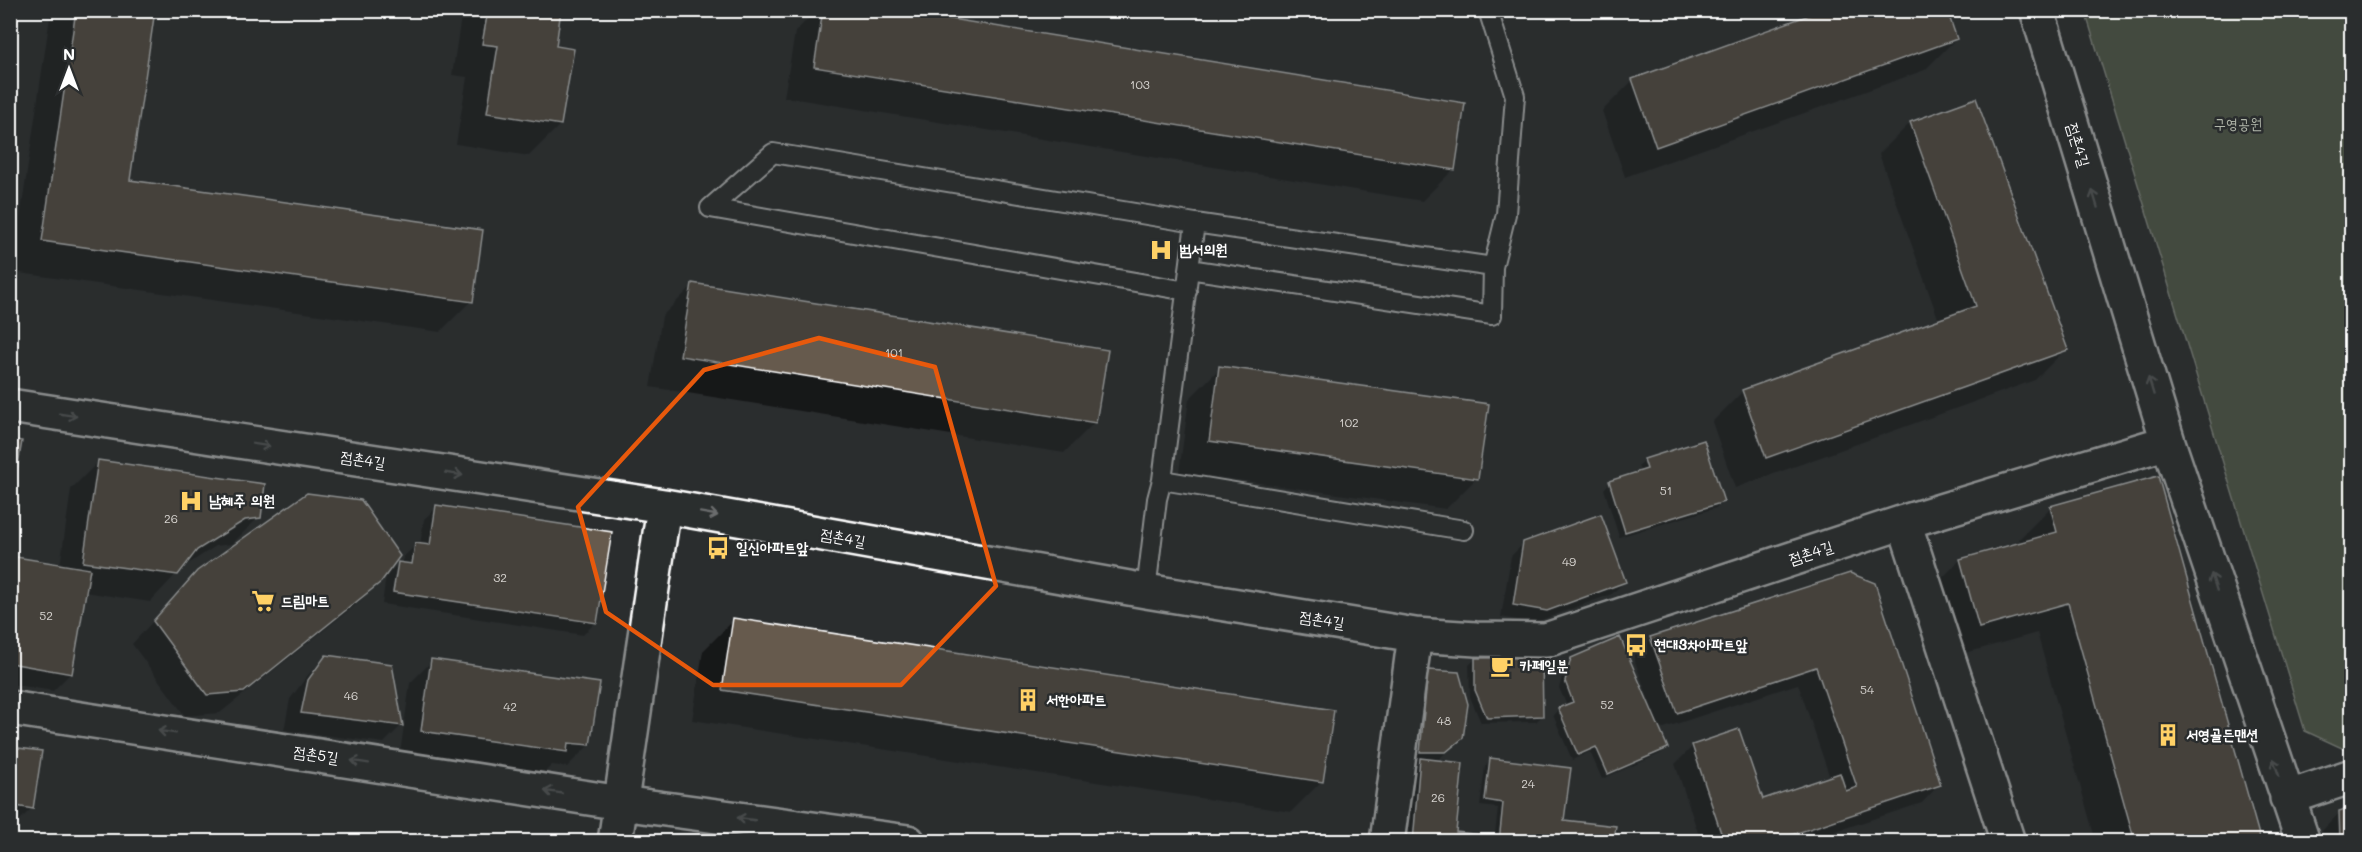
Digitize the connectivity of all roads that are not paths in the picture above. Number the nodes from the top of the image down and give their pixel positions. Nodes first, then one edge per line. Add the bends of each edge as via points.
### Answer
1 (1488, 10) edge
2 (2037, 10) edge
3 (1195, 223) junction
4 (1493, 267) junction
5 (1189, 269) junction
6 (1186, 291) junction
7 (10, 406) edge
8 (2168, 442) junction
9 (1162, 480) junction
10 (664, 506) junction
11 (1904, 522) junction
12 (1464, 530) dead end
13 (1146, 591) junction
14 (1415, 635) junction
15 (10, 708) edge
16 (2352, 777) edge
17 (2287, 798) junction
18 (621, 802) junction
19 (615, 842) edge
20 (908, 842) edge
21 (1387, 842) edge
22 (2008, 842) edge
23 (2303, 842) edge

1 - 4 lane via 1515,96 1506,214
8 -> 2 street, 점촌4길
3 - 4 lane
3 - 5 lane
3 - 6 lane via 773,153 710,208
4 - 5 lane via 1492,315
5 - 6 lane
6 - 9 lane
7 -> 10 street, 점촌4길
8 - 11 street, 점촌4길
17 -> 8 street
9 - 12 lane
9 - 13 lane
10 -> 13 street, 점촌4길
10 - 18 street
11 - 14 street, 점촌4길 via 1546,640
11 - 22 street
13 - 14 street, 점촌4길
14 - 21 street
18 -> 15 street, 점촌5길
16 - 17 street
17 - 23 street
18 - 19 street
20 -> 18 street, 점촌5길

